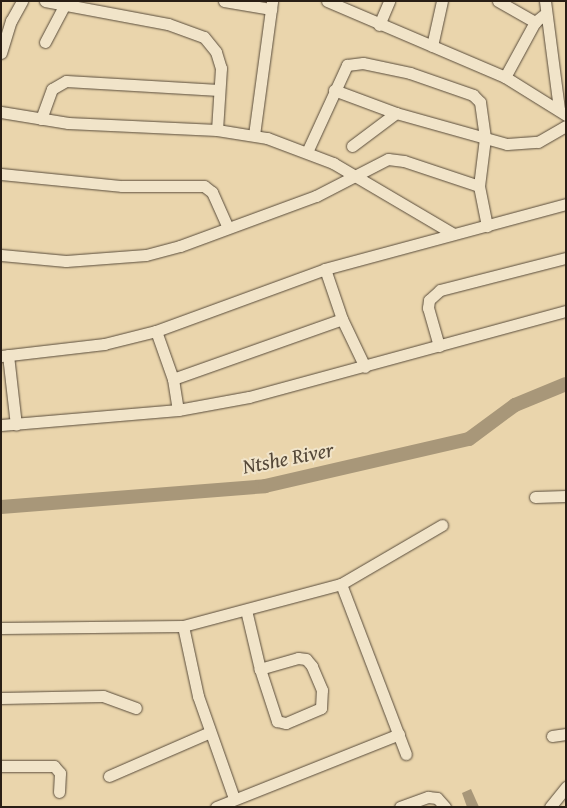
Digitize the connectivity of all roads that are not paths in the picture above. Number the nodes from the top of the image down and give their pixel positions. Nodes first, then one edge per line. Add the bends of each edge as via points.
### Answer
1 (22, 1) edge
2 (45, 1) edge
3 (224, 1) edge
4 (327, 1) edge
5 (389, 1) edge
6 (442, 1) edge
7 (498, 1) edge
8 (545, 1) edge
9 (272, 5) edge
10 (64, 6) junction
11 (546, 14) junction
12 (535, 22) junction
13 (379, 24) junction
14 (46, 42) dead end
15 (432, 46) junction
16 (1, 53) edge
17 (505, 77) junction
18 (219, 90) junction
19 (334, 90) junction
20 (1, 112) edge
21 (563, 112) edge
22 (396, 113) junction
23 (41, 119) junction
24 (566, 126) edge
25 (217, 130) junction
26 (254, 135) junction
27 (485, 138) junction
28 (352, 146) dead end
29 (307, 152) junction
30 (1, 174) edge
31 (356, 175) junction
32 (479, 186) junction
33 (566, 204) edge
34 (487, 226) junction
35 (228, 228) junction
36 (452, 233) junction
37 (1, 255) edge
38 (566, 258) edge
39 (324, 269) junction
40 (566, 311) edge
41 (342, 319) junction
42 (156, 331) junction
43 (439, 346) junction
44 (5, 356) edge
45 (365, 367) junction
46 (173, 379) junction
47 (178, 410) junction
48 (16, 424) junction
49 (1, 425) edge
50 (566, 496) edge
51 (535, 497) dead end
52 (442, 525) dead end
53 (341, 584) junction
54 (246, 610) junction
55 (183, 626) junction
56 (1, 628) edge
57 (260, 669) junction
58 (1, 698) edge
59 (136, 708) dead end
60 (210, 732) junction
61 (399, 734) junction
62 (566, 734) edge
63 (552, 736) dead end
64 (406, 754) dead end
65 (1, 766) edge
66 (110, 776) dead end
67 (566, 787) edge
68 (59, 792) dead end
69 (234, 798) junction
70 (216, 807) edge
71 (400, 807) edge
72 (445, 807) edge
73 (550, 807) edge

1 - 16 street via 11,21
2 - 10 street
3 - 9 street
4 - 13 street
5 - 13 street
6 - 15 street
7 - 12 street
8 - 11 street
9 - 26 street
10 - 14 street
10 - 18 street via 182,27 204,37 219,59
11 - 12 street
11 - 21 street
12 - 17 street
13 - 15 street
15 - 17 street
17 - 21 street
18 - 23 street via 62,82 52,89
18 - 25 street
19 - 22 street
19 - 27 street via 343,68 350,64 410,73 476,97 481,105
19 - 29 street
20 - 23 street
22 - 27 street
22 - 28 street
23 - 25 street via 89,125
24 - 27 street via 554,135 527,145
25 - 26 street
26 - 29 street
27 - 32 street
29 - 31 street
30 - 35 street via 122,186 204,186 212,192
31 - 32 street via 382,160 396,159
31 - 35 street via 316,196
31 - 36 street
32 - 34 street
33 - 34 street
34 - 36 street
35 - 37 street via 146,255 66,261
36 - 39 street
38 - 43 street via 440,290 430,300 428,308
39 - 41 street
39 - 42 street
40 - 43 street
41 - 45 street
41 - 46 street
42 - 44 street via 104,344
42 - 46 street
43 - 45 street
44 - 48 street
45 - 47 street via 299,386
46 - 47 street
47 - 48 street
48 - 49 street
50 - 51 street
52 - 53 street
53 - 54 street
53 - 61 street
54 - 55 street
54 - 57 street
55 - 56 street
55 - 60 street
57 - 57 street via 298,658 306,659 322,690 321,708 286,723 277,721
58 - 59 street via 103,696
60 - 66 street
60 - 69 street
61 - 64 street
61 - 69 street
62 - 63 street
65 - 68 street via 54,766 60,772
67 - 73 street
69 - 70 street
71 - 72 street via 428,797 437,798

